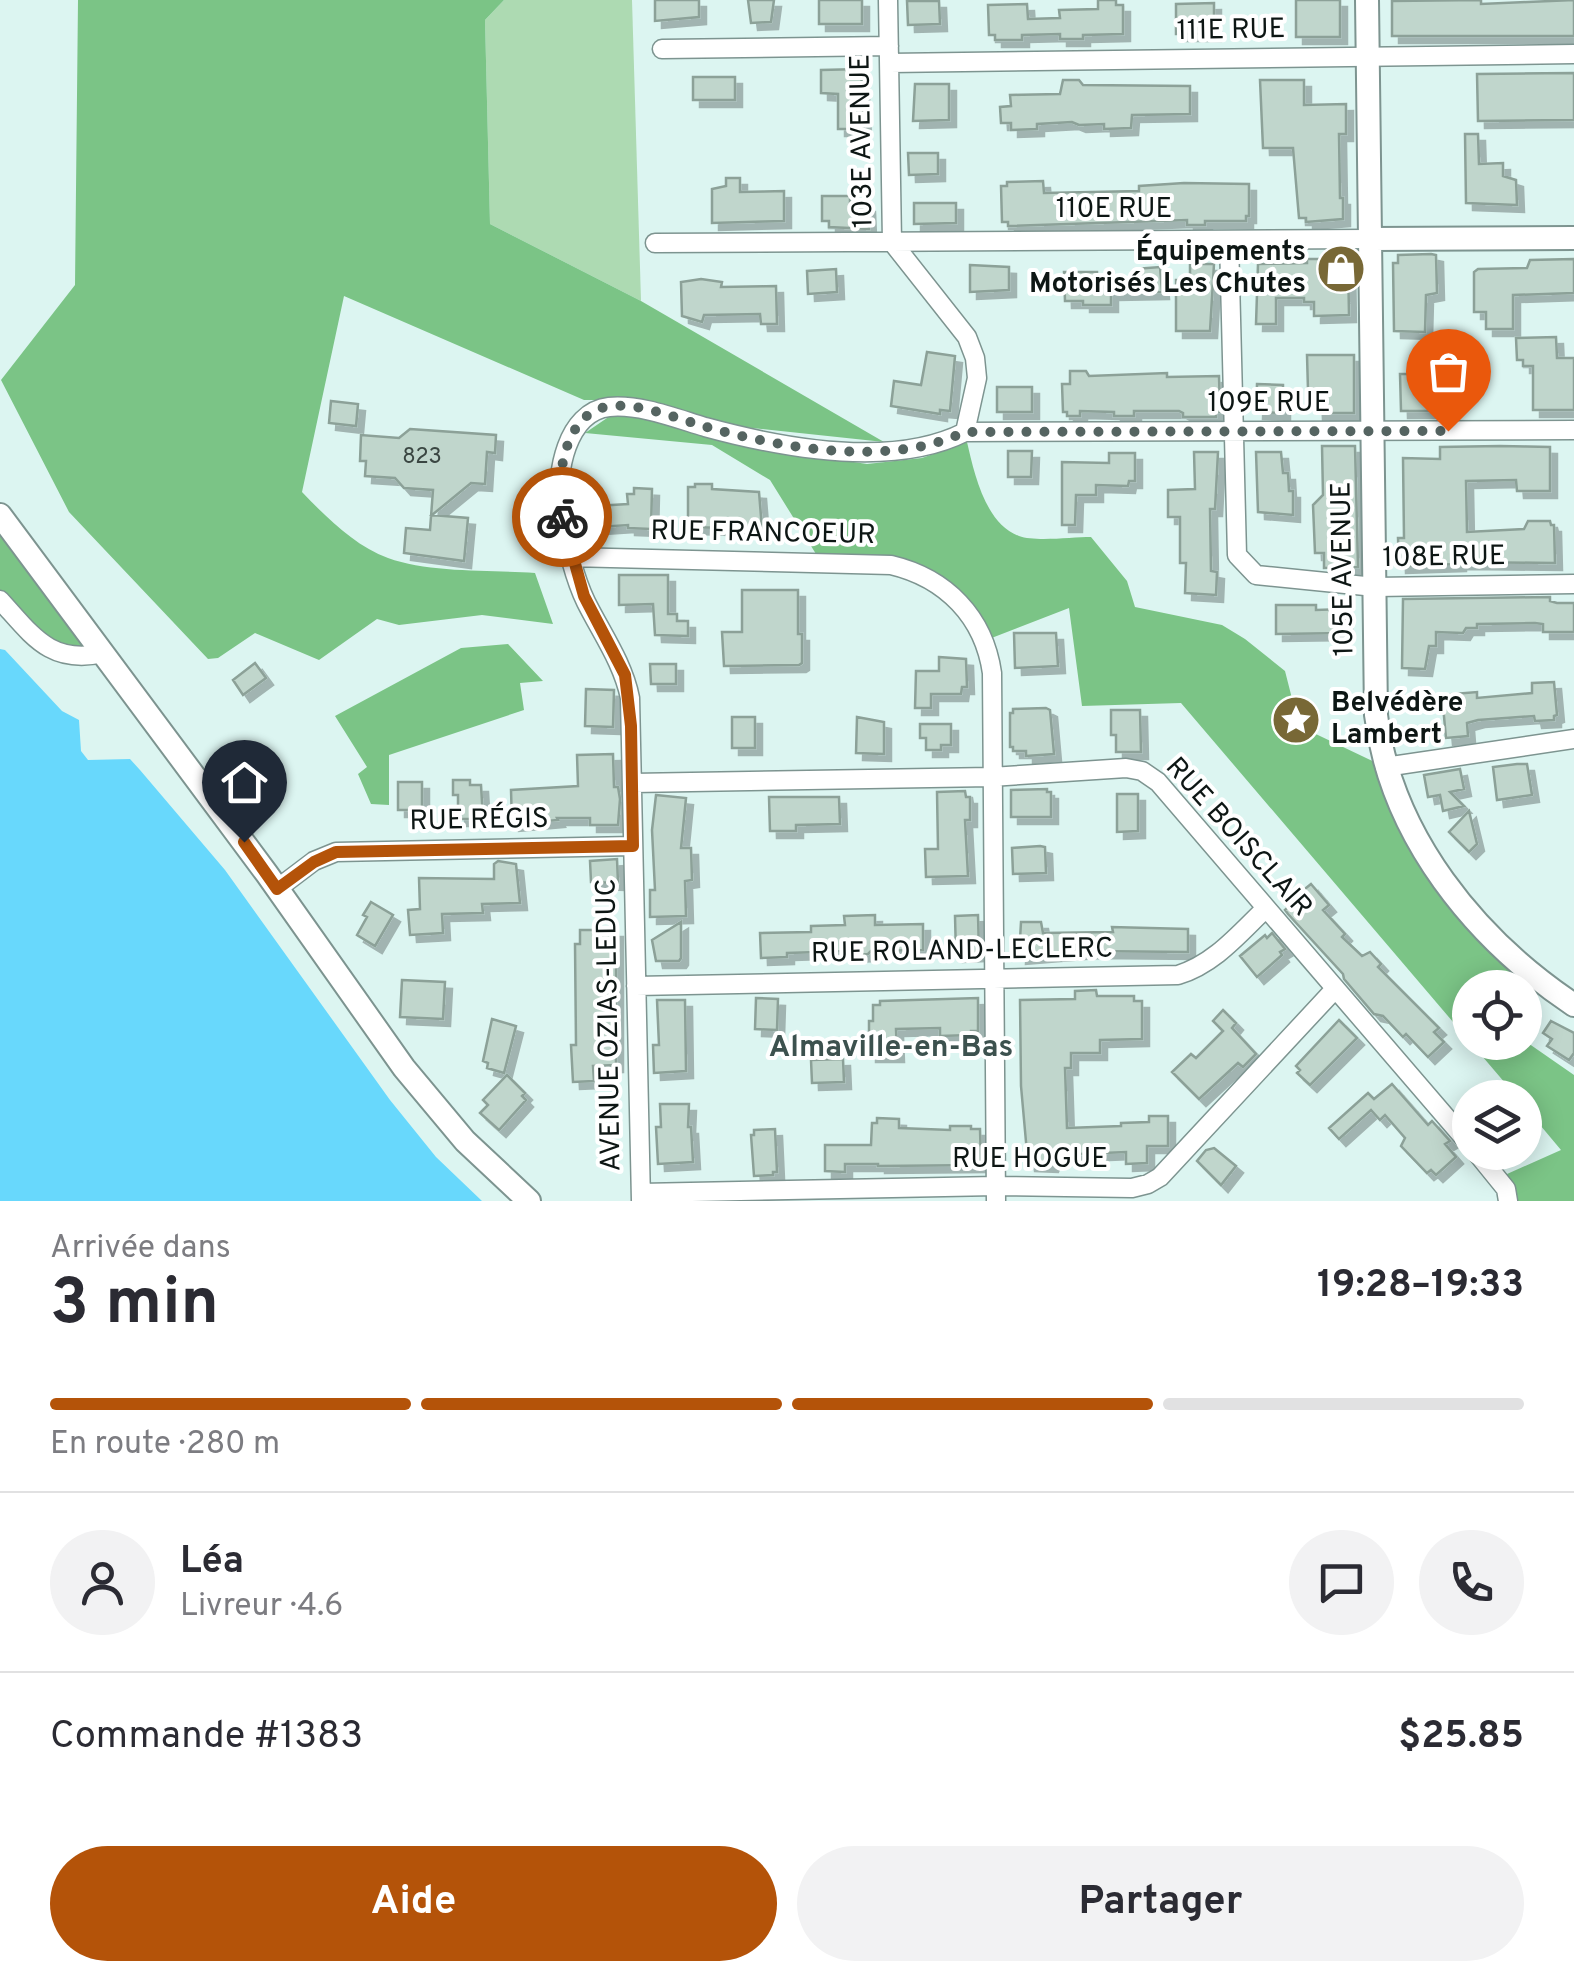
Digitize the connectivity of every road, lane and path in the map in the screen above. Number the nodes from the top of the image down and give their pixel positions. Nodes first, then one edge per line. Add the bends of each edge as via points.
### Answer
1 (888, 0) edge
2 (1367, 0) edge
3 (662, 50) dead end
4 (889, 54) junction
5 (1574, 54) edge
6 (1367, 56) junction
7 (1574, 238) edge
8 (1229, 240) junction
9 (1371, 240) junction
10 (892, 242) junction
11 (654, 243) dead end
12 (1574, 430) edge
13 (1232, 431) junction
14 (1373, 431) junction
15 (964, 432) junction
16 (0, 515) edge
17 (570, 557) junction
18 (1574, 584) edge
19 (1374, 586) junction
20 (0, 600) edge
21 (104, 654) junction
22 (1574, 740) edge
23 (1385, 767) junction
24 (991, 777) junction
25 (634, 783) junction
26 (633, 846) junction
27 (277, 889) junction
28 (1265, 909) junction
29 (996, 978) junction
30 (636, 986) junction
31 (1335, 989) junction
32 (1574, 1005) edge
33 (1452, 1124) edge
34 (1491, 1170) edge
35 (996, 1193) edge
36 (641, 1197) edge
37 (529, 1201) edge
38 (1508, 1201) edge

1 - 4 street, 103E AVENUE
2 - 6 street, 105E AVENUE
3 - 4 street, 111E RUE
4 - 6 street, 111E RUE
4 - 10 street, 103E AVENUE
5 - 6 street, 111E RUE
6 - 9 street, 105E AVENUE
7 - 9 street, 110E RUE
8 - 9 street, 110E RUE
8 - 10 street, 110E RUE
8 - 13 street
9 - 14 street, 105E AVENUE
10 - 11 street, 110E RUE
10 - 15 street, 103E AVENUE via 967,337 975,358
12 - 14 street, 109E RUE
13 - 14 street, 109E RUE
13 - 15 street, 109E RUE
13 - 19 street, 108E RUE via 1236,555 1256,575
14 - 19 street, 105E AVENUE
15 - 17 street, AVENUE OZIAS-LEDUC via 920,449 852,452 604,407 587,418 563,454 560,503
16 - 21 street
17 - 24 street, RUE FRANCOEUR via 868,562 918,572 968,612 988,648
17 - 25 street, AVENUE OZIAS-LEDUC via 625,675
18 - 19 street, 108E RUE
19 - 23 street, 105E AVENUE via 1376,716
20 - 21 street via 56,652 71,658
21 - 27 street
22 - 23 street
23 - 32 street, 105E AVENUE via 1402,814 1443,879 1516,961
24 - 25 street, RUE BOISCLAIR
24 - 28 street, RUE BOISCLAIR via 1142,771
24 - 29 street
25 - 26 street, AVENUE OZIAS-LEDUC
26 - 27 street, RUE RÉGIS via 336,852
26 - 30 street, AVENUE OZIAS-LEDUC
27 - 37 street via 427,1098
28 - 29 street, RUE ROLAND-LECLERC via 1214,958 1178,976
28 - 31 street, RUE BOISCLAIR
29 - 30 street, RUE ROLAND-LECLERC
29 - 35 street
30 - 36 street, AVENUE OZIAS-LEDUC
31 - 33 street, RUE BOISCLAIR
31 - 35 street, RUE HOGUE via 1148,1184
34 - 38 street
35 - 36 street, RUE HOGUE

